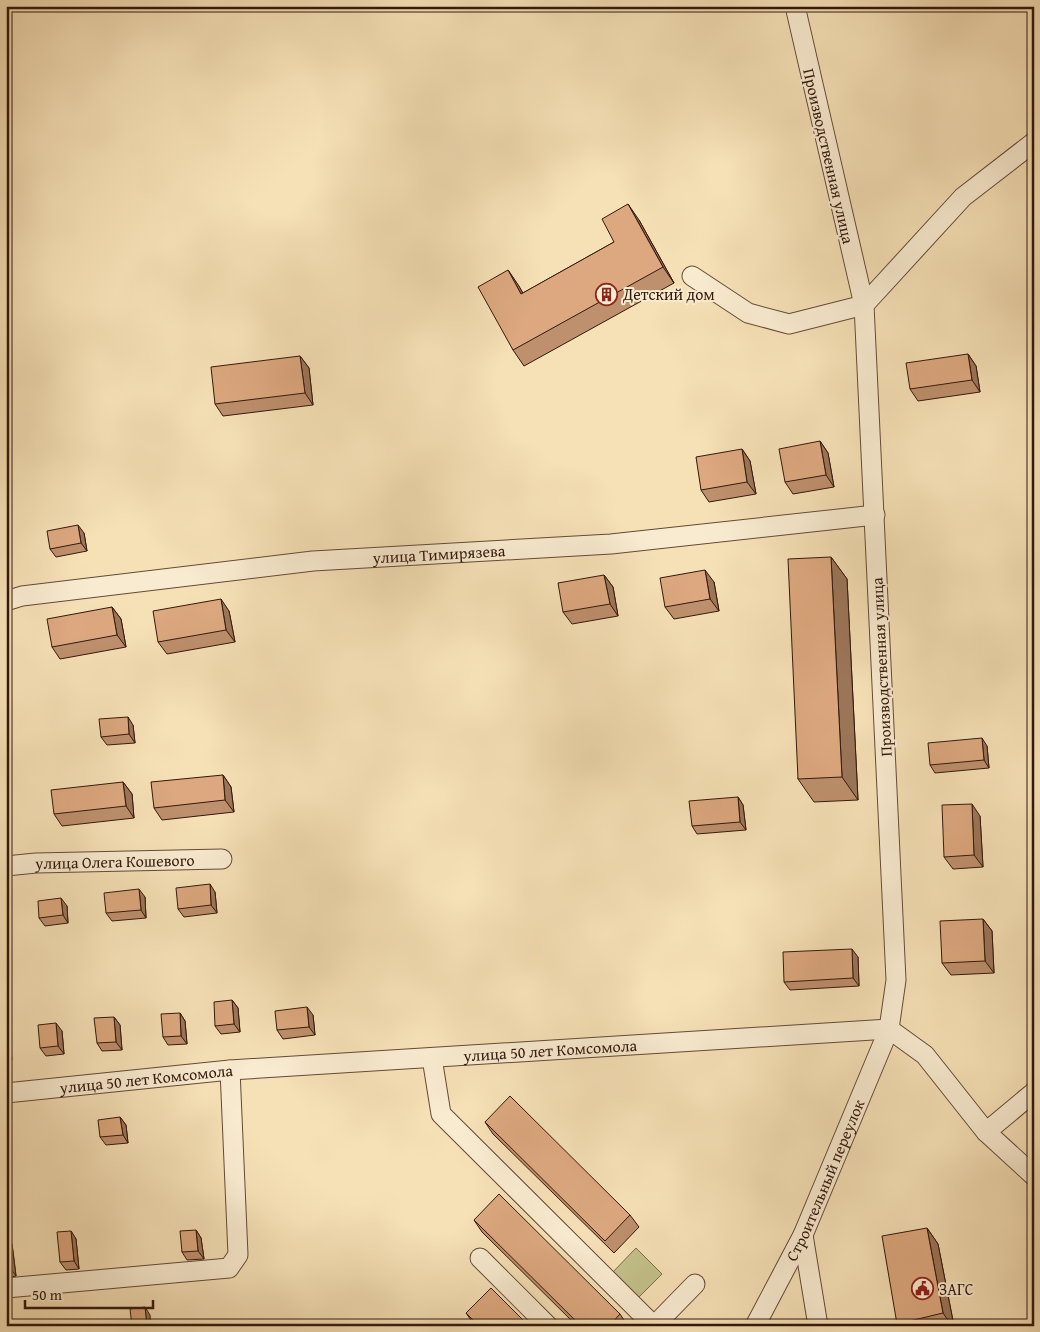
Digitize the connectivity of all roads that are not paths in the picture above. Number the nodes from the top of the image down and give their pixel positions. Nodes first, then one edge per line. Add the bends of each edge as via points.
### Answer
1 (795, 6) edge
2 (1034, 142) edge
3 (692, 276) dead end
4 (864, 305) junction
5 (874, 515) junction
6 (6, 601) edge
7 (222, 859) dead end
8 (6, 866) edge
9 (889, 1029) junction
10 (432, 1058) junction
11 (230, 1070) junction
12 (1034, 1092) edge
13 (6, 1094) edge
14 (986, 1132) junction
15 (1034, 1176) edge
16 (803, 1235) junction
17 (480, 1258) dead end
18 (695, 1284) dead end
19 (6, 1288) edge
20 (548, 1326) edge
21 (654, 1326) edge
22 (755, 1326) edge
23 (818, 1326) edge

1 - 4 street, Производственная улица
2 - 4 street via 963,197
3 - 4 street via 748,313 789,324
4 - 5 street, Производственная улица
5 - 6 street, улица Тимирязева via 611,544 313,562 22,596
5 - 9 street, Производственная улица via 896,980
7 - 8 street, улица Олега Кошевого
9 - 10 street, улица 50 лет Комсомола
9 - 14 street via 925,1055
9 - 16 street, Строительный переулок
10 - 11 street, улица 50 лет Комсомола
10 - 21 street via 441,1114
11 - 13 street, улица 50 лет Комсомола
11 - 19 street via 238,1255 229,1268
12 - 14 street
14 - 15 street
16 - 22 street, Строительный переулок
16 - 23 street
17 - 20 street
18 - 21 street

